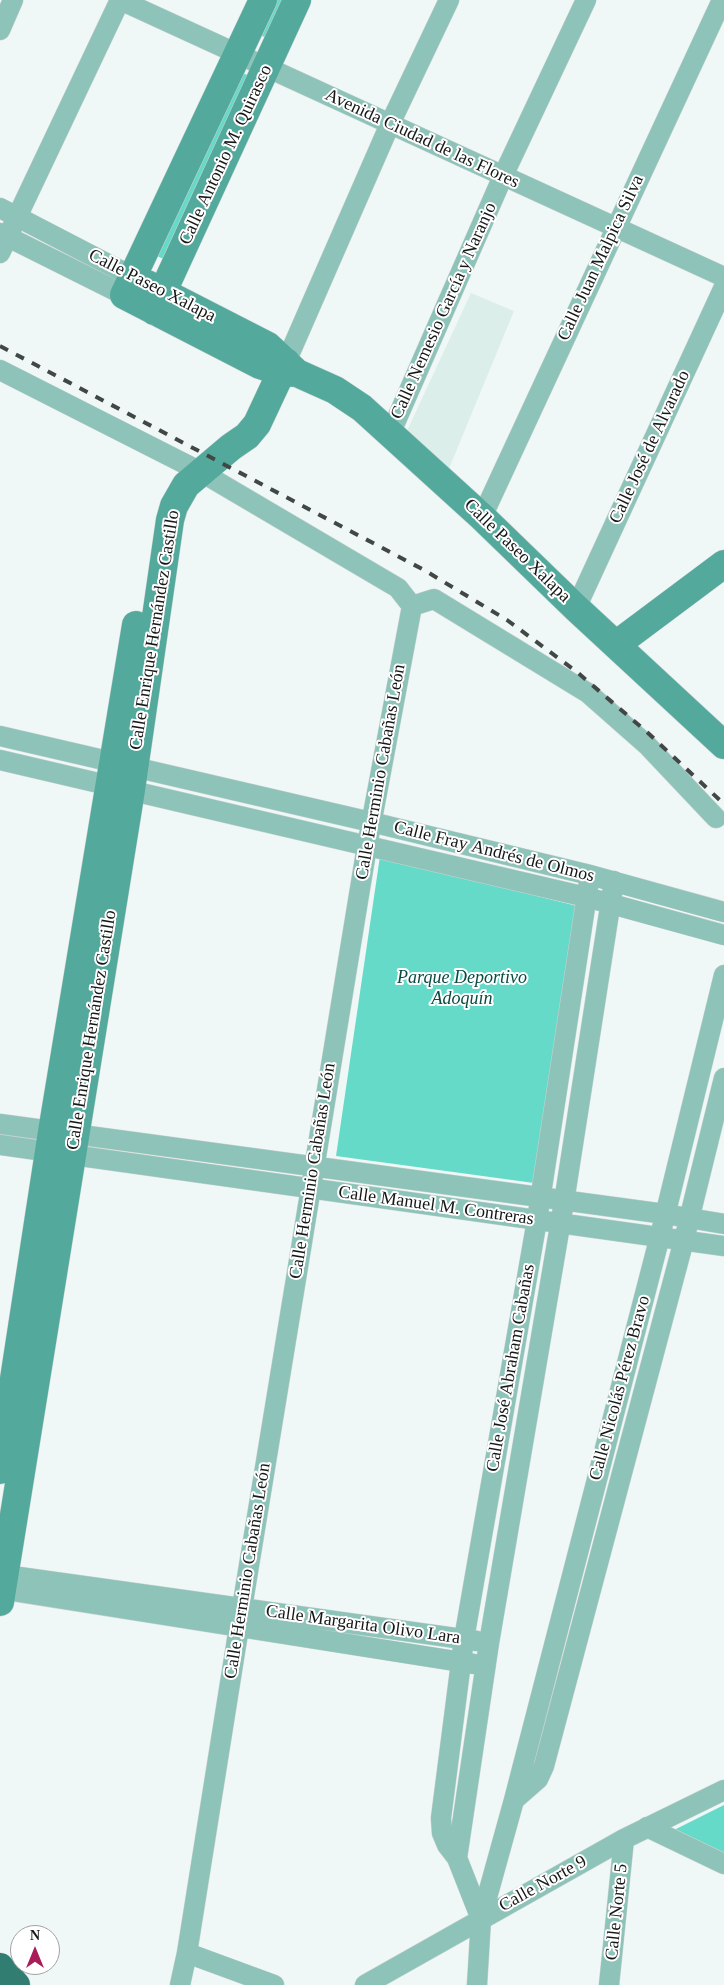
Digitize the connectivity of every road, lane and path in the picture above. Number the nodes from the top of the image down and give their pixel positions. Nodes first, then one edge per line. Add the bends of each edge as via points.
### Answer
1 (13, 0) edge
2 (120, 0) edge
3 (263, 0) edge
4 (298, 0) edge
5 (449, 0) edge
6 (586, 0) edge
7 (722, 0) edge
8 (0, 30) edge
9 (238, 54) junction
10 (266, 67) junction
11 (390, 124) junction
12 (503, 176) junction
13 (8, 213) edge
14 (615, 227) junction
15 (2, 241) edge
16 (724, 278) edge
17 (128, 286) junction
18 (724, 287) edge
19 (159, 302) junction
20 (288, 369) junction
21 (0, 370) edge
22 (391, 432) junction
23 (197, 470) junction
24 (482, 516) junction
25 (724, 564) edge
26 (412, 606) junction
27 (576, 608) junction
28 (618, 644) junction
29 (0, 736) edge
30 (724, 745) edge
31 (0, 760) edge
32 (122, 776) junction
33 (716, 818) dead end
34 (372, 822) junction
35 (367, 846) junction
36 (590, 875) junction
37 (614, 881) junction
38 (586, 898) junction
39 (610, 904) junction
40 (724, 912) edge
41 (724, 935) edge
42 (724, 975) edge
43 (724, 1078) edge
44 (0, 1124) edge
45 (62, 1144) junction
46 (0, 1145) edge
47 (314, 1168) junction
48 (311, 1189) junction
49 (540, 1198) junction
50 (564, 1202) junction
51 (665, 1214) junction
52 (689, 1218) junction
53 (537, 1220) junction
54 (560, 1224) junction
55 (724, 1224) edge
56 (660, 1236) junction
57 (684, 1240) junction
58 (724, 1246) edge
59 (0, 1470) edge
60 (1, 1586) edge
61 (241, 1617) junction
62 (464, 1639) junction
63 (489, 1643) junction
64 (461, 1662) junction
65 (486, 1666) junction
66 (724, 1790) edge
67 (514, 1800) junction
68 (646, 1827) junction
69 (624, 1839) junction
70 (457, 1858) junction
71 (724, 1864) edge
72 (481, 1919) junction
73 (187, 1953) junction
74 (0, 1967) edge
75 (16, 1985) edge
76 (180, 1985) edge
77 (274, 1985) edge
78 (365, 1985) edge
79 (476, 1985) edge
80 (609, 1985) edge

1 - 8 street
2 - 9 street, Avenida Ciudad de las Flores
2 - 13 street
3 - 9 main road, Calle Antonio M. Quirasco
4 - 10 main road, Calle Antonio M. Quirasco
5 - 11 street
6 - 12 street, Calle Nemesio García y Naranjo
7 - 14 street, Calle Juan Malpica Silva
9 - 10 street, Avenida Ciudad de las Flores
9 - 17 main road, Calle Antonio M. Quirasco
10 - 11 street, Avenida Ciudad de las Flores
10 - 19 main road, Calle Antonio M. Quirasco
11 - 12 street, Avenida Ciudad de las Flores
11 - 20 street
12 - 14 street, Avenida Ciudad de las Flores
12 - 22 street, Calle Nemesio García y Naranjo
13 - 15 street
13 - 17 street, Calle Paseo Xalapa
14 - 16 street, Avenida Ciudad de las Flores
14 - 24 street, Calle Juan Malpica Silva
15 - 17 street, Calle Paseo Xalapa
17 - 19 main road, Calle Paseo Xalapa
18 - 27 street, Calle José de Alvarado
19 - 20 main road, Calle Paseo Xalapa via 268,346
20 - 22 main road, Calle Paseo Xalapa via 335,390
20 - 23 main road, Calle Enrique Hernández Castillo via 247,436
21 - 23 street
22 - 24 main road, Calle Paseo Xalapa
23 - 26 street via 398,588
23 - 32 main road, Calle Enrique Hernández Castillo via 179,495 170,520
24 - 27 main road, Calle Paseo Xalapa
25 - 28 main road
26 - 33 street via 434,599 588,694 646,745
26 - 34 street, Calle Herminio Cabañas León
27 - 28 main road, Calle Paseo Xalapa
28 - 30 main road, Calle Paseo Xalapa
29 - 32 street, Calle Fray Andrés de Olmos
31 - 32 street, Calle Fray Andrés de Olmos
32 - 34 street, Calle Fray Andrés de Olmos
32 - 35 street, Calle Fray Andrés de Olmos
32 - 45 main road, Calle Enrique Hernández Castillo
34 - 35 street, Calle Herminio Cabañas León
34 - 36 street, Calle Fray Andrés de Olmos
35 - 38 street, Calle Fray Andrés de Olmos
35 - 47 street, Calle Herminio Cabañas León
36 - 37 street, Calle Fray Andrés de Olmos
36 - 38 street, Calle José Abraham Cabañas
37 - 39 street, Calle José Abraham Cabañas
37 - 40 street, Calle Fray Andrés de Olmos
38 - 39 street, Calle Fray Andrés de Olmos
38 - 49 street, Calle José Abraham Cabañas
39 - 41 street, Calle Fray Andrés de Olmos
39 - 50 street, Calle José Abraham Cabañas
42 - 51 street, Calle Nicolás Pérez Bravo
43 - 52 street, Calle Nicolás Pérez Bravo
44 - 45 street, Calle Manuel M. Contreras
45 - 46 street, Calle Manuel M. Contreras
45 - 47 street, Calle Manuel M. Contreras
45 - 48 street, Calle Manuel M. Contreras
45 - 59 main road, Calle Enrique Hernández Castillo
45 - 60 main road, Calle Enrique Hernández Castillo
47 - 48 street, Calle Herminio Cabañas León
47 - 49 street, Calle Manuel M. Contreras
48 - 53 street, Calle Manuel M. Contreras
48 - 61 street, Calle Herminio Cabañas León
49 - 50 street, Calle Manuel M. Contreras
49 - 53 street, Calle José Abraham Cabañas
50 - 51 street, Calle Manuel M. Contreras
50 - 54 street, Calle José Abraham Cabañas
51 - 52 street, Calle Manuel M. Contreras
51 - 56 street, Calle Nicolás Pérez Bravo
52 - 55 street, Calle Manuel M. Contreras
52 - 57 street, Calle Nicolás Pérez Bravo
53 - 54 street, Calle Manuel M. Contreras
53 - 62 street, Calle José Abraham Cabañas
54 - 56 street, Calle Manuel M. Contreras
54 - 63 street, Calle José Abraham Cabañas
56 - 57 street, Calle Manuel M. Contreras
56 - 67 street, Calle Nicolás Pérez Bravo
57 - 58 street, Calle Manuel M. Contreras
57 - 67 street, Calle Nicolás Pérez Bravo via 544,1766 538,1779
60 - 61 street, Calle Margarita Olivo Lara
61 - 62 street, Calle Margarita Olivo Lara
61 - 64 street, Calle Margarita Olivo Lara
61 - 73 street, Calle Herminio Cabañas León
62 - 63 street, Calle Margarita Olivo Lara
62 - 64 street, Calle José Abraham Cabañas
63 - 65 street, Calle José Abraham Cabañas
64 - 65 street, Calle Margarita Olivo Lara
64 - 70 street, Calle José Abraham Cabañas via 441,1818 442,1833
65 - 70 street, Calle José Abraham Cabañas
66 - 68 street, Calle Norte 9
67 - 72 street, Calle Nicolás Pérez Bravo
68 - 69 street, Calle Norte 9
68 - 71 street
69 - 72 street, Calle Norte 9
69 - 80 street, Calle Norte 5
70 - 72 street, Calle José Abraham Cabañas
72 - 78 street, Calle Norte 9
72 - 79 street
73 - 76 street, Calle Herminio Cabañas León
73 - 77 street
74 - 75 highway

